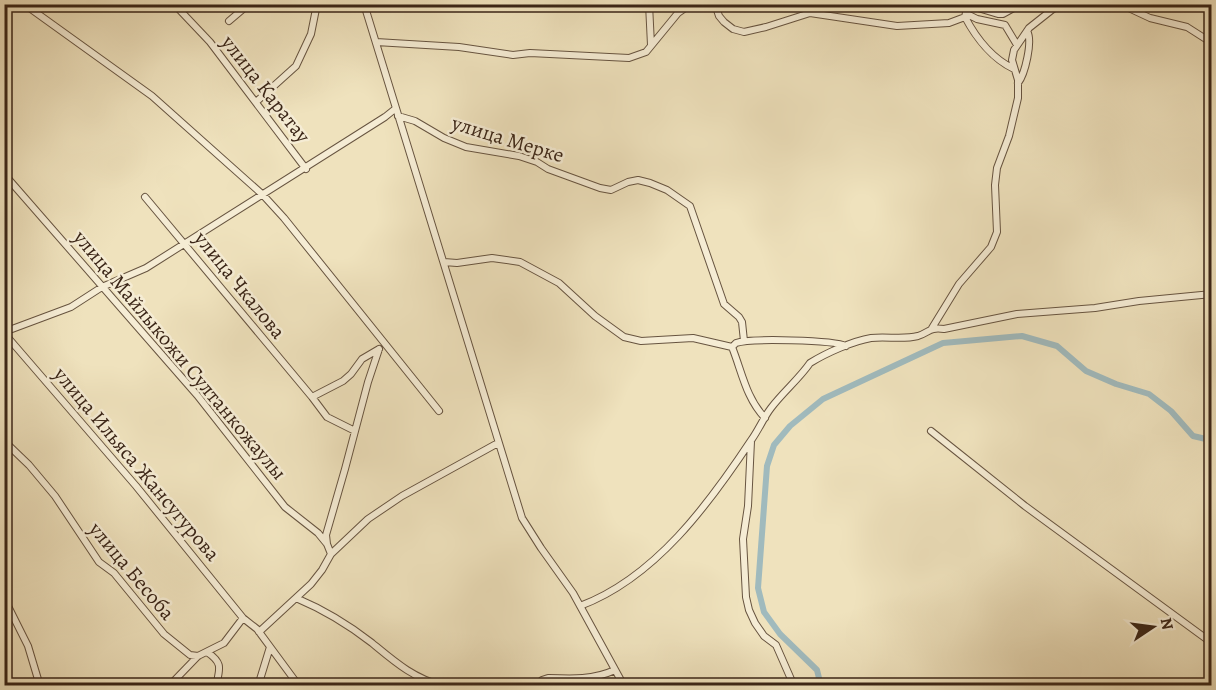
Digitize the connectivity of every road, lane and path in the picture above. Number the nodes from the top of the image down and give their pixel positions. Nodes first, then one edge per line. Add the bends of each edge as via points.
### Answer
1 (24, 4) edge
2 (174, 4) edge
3 (249, 4) edge
4 (293, 4) edge
5 (317, 4) edge
6 (364, 4) edge
7 (649, 4) edge
8 (691, 4) edge
9 (715, 4) edge
10 (1021, 4) edge
11 (1064, 4) edge
12 (1120, 4) edge
13 (968, 5) edge
14 (1003, 14) junction
15 (966, 16) junction
16 (229, 21) dead end
17 (1005, 25) junction
18 (1027, 31) junction
19 (376, 42) junction
20 (1212, 43) edge
21 (651, 45) junction
22 (1017, 45) junction
23 (1014, 69) junction
24 (1018, 84) junction
25 (256, 102) junction
26 (395, 109) junction
27 (398, 116) junction
28 (306, 169) junction
29 (4, 174) edge
30 (263, 195) junction
31 (146, 197) dead end
32 (186, 244) junction
33 (444, 262) junction
34 (102, 287) junction
35 (1212, 294) edge
36 (932, 328) junction
37 (4, 333) edge
38 (744, 341) junction
39 (382, 346) junction
40 (846, 346) junction
41 (732, 347) junction
42 (311, 395) junction
43 (439, 411) dead end
44 (765, 418) junction
45 (355, 431) junction
46 (931, 431) dead end
47 (752, 440) junction
48 (4, 441) edge
49 (498, 443) junction
50 (327, 544) junction
51 (331, 554) junction
52 (4, 598) edge
53 (296, 598) junction
54 (580, 606) junction
55 (243, 618) junction
56 (259, 632) junction
57 (1212, 643) edge
58 (270, 647) junction
59 (207, 652) junction
60 (198, 656) junction
61 (615, 670) junction
62 (40, 686) edge
63 (169, 686) edge
64 (216, 686) edge
65 (258, 686) edge
66 (299, 686) edge
67 (443, 686) edge
68 (461, 686) edge
69 (475, 686) edge
70 (535, 686) edge
71 (624, 686) edge
72 (794, 686) edge

1 - 30 street via 153,96
2 - 25 street, улица Каратау via 210,42
3 - 16 street
4 - 5 street via 304,8
5 - 25 street via 311,34 296,66
6 - 19 street
7 - 21 street
8 - 21 street
9 - 15 street via 724,22 744,32 810,13 897,26 949,23
10 - 14 street
11 - 18 street
12 - 20 street via 1150,18 1187,27
13 - 14 street
13 - 15 street
14 - 17 street
15 - 17 street
15 - 23 street via 974,35
17 - 22 street
18 - 22 street
18 - 24 street via 1026,64
19 - 21 street via 513,55 629,58 646,52
19 - 26 street
22 - 23 street via 1012,60
23 - 24 street
24 - 36 street via 1009,136 997,168 997,232 991,247 958,285
25 - 28 street, улица Каратау
26 - 27 street
26 - 28 street
27 - 33 street
27 - 38 street, улица Мерке via 466,147 519,156 600,188 611,190 638,180 667,190 690,206 724,304 739,316
28 - 30 street
29 - 34 street, улица Майлыкожи Султанкожаулы
30 - 32 street
30 - 39 street
31 - 32 street, улица Чкалова
32 - 34 street via 146,268
32 - 42 street, улица Чкалова
33 - 41 street via 492,258 520,262 559,283 624,337 641,341 693,338
33 - 49 street
34 - 37 street via 71,307
34 - 50 street, улица Майлыкожи Султанкожаулы via 197,395 285,507
35 - 36 street via 1017,314 952,328
36 - 40 street via 920,335 870,338
37 - 55 street, улица Ильяса Жансугурова via 143,494
38 - 40 street via 826,341
38 - 41 street
39 - 42 street via 362,359 343,381
39 - 43 street
39 - 45 street
40 - 44 street via 810,363
41 - 44 street via 748,393
42 - 45 street, улица Чкалова via 327,417
44 - 47 street
45 - 50 street via 326,535
46 - 57 street via 1025,506
47 - 54 street via 657,558 631,580
47 - 72 street via 743,547 748,610 764,636 776,645
48 - 60 street, улица Бесоба via 55,496 99,562 114,573 164,634 190,655
49 - 51 street via 402,496 368,519
49 - 54 street via 527,527
50 - 51 street, улица Майлыкожи Султанкожаулы
51 - 53 street
52 - 62 street via 28,646
53 - 56 street
53 - 67 street via 353,630 401,667
54 - 61 street
55 - 56 street, улица Ильяса Жансугурова
55 - 59 street via 224,643
56 - 58 street, улица Ильяса Жансугурова
58 - 65 street
58 - 66 street, улица Ильяса Жансугурова
59 - 60 street
59 - 64 street via 219,666
60 - 63 street
61 - 70 street via 580,680 548,678
61 - 71 street
68 - 69 street

